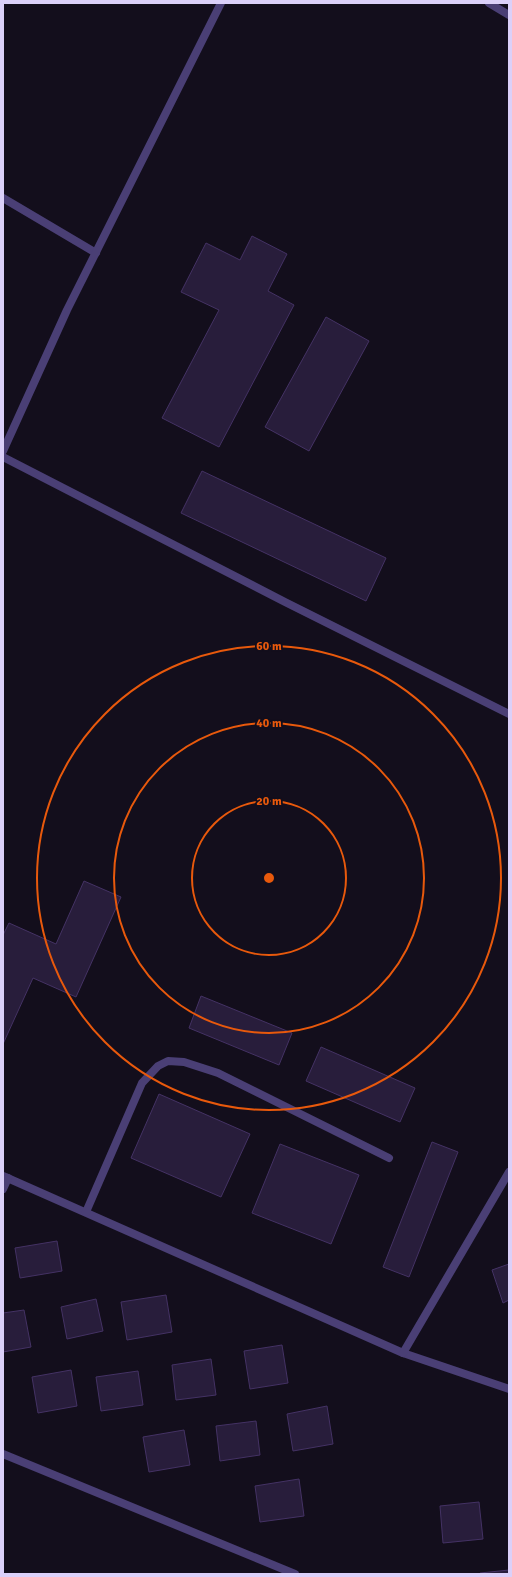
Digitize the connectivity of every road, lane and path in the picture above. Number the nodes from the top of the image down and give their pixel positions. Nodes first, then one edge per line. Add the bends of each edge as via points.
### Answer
1 (221, 3) edge
2 (489, 3) edge
3 (509, 15) edge
4 (3, 198) edge
5 (96, 253) junction
6 (3, 451) edge
7 (3, 457) edge
8 (509, 714) edge
9 (389, 1158) dead end
10 (509, 1172) edge
11 (6, 1177) edge
12 (3, 1189) edge
13 (86, 1212) junction
14 (403, 1353) junction
15 (509, 1389) edge
16 (3, 1454) edge
17 (295, 1574) edge

1 - 5 lane
2 - 3 lane
4 - 5 lane
5 - 6 lane via 67,310
7 - 8 lane via 278,599
9 - 13 lane via 218,1073 184,1062 168,1061 158,1066 142,1083
10 - 14 lane
11 - 12 lane
11 - 13 lane
13 - 14 lane
14 - 15 lane
16 - 17 lane

